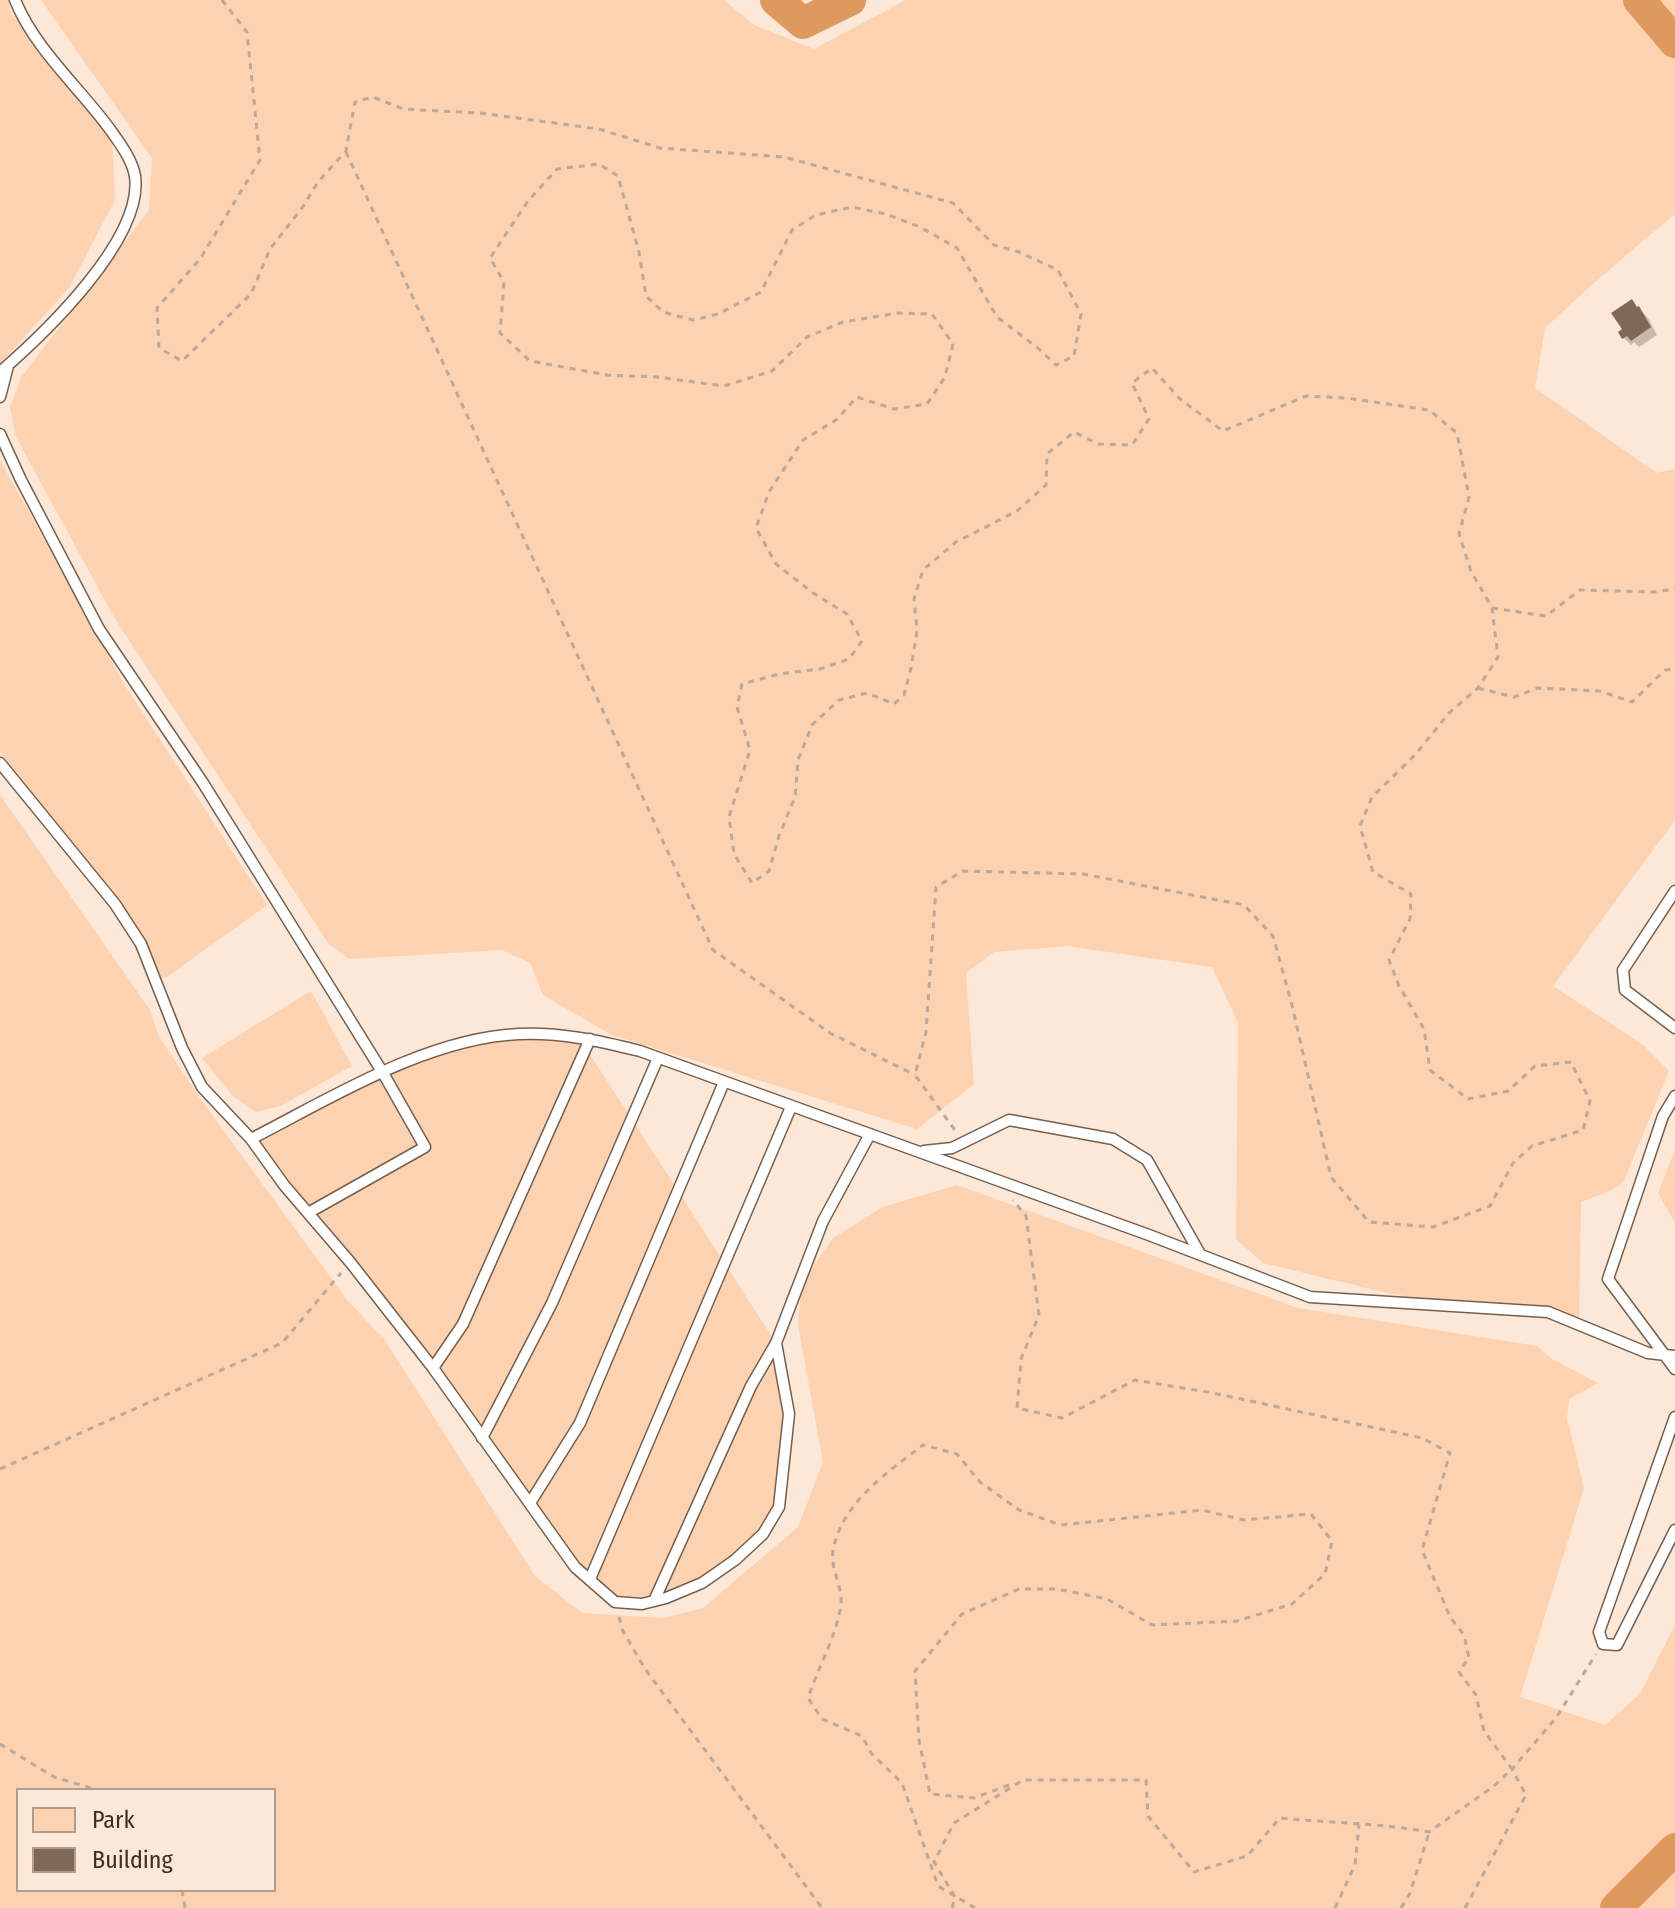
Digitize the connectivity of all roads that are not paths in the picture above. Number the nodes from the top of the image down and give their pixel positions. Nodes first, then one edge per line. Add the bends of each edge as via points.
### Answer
1 (15, 0) edge
2 (4, 369) edge
3 (0, 397) edge
4 (0, 434) edge
5 (0, 763) edge
6 (1675, 891) edge
7 (1675, 1028) edge
8 (590, 1039) junction
9 (658, 1058) junction
10 (383, 1073) junction
11 (724, 1082) junction
12 (1675, 1096) edge
13 (791, 1107) junction
14 (870, 1134) junction
15 (251, 1139) junction
16 (919, 1151) junction
17 (308, 1213) junction
18 (1200, 1254) junction
19 (776, 1343) junction
20 (1669, 1356) edge
21 (433, 1368) junction
22 (1675, 1369) edge
23 (1675, 1417) edge
24 (482, 1438) junction
25 (530, 1503) junction
26 (1675, 1530) edge
27 (590, 1579) junction
28 (654, 1601) junction

1 - 2 lane via 34,33 109,128 135,177 122,233 99,269
2 - 3 lane
4 - 10 lane via 99,629 203,783
5 - 15 lane via 115,904 141,944 202,1087
6 - 7 lane via 1623,970 1625,990
8 - 9 lane
8 - 10 lane via 518,1034 469,1042
8 - 21 lane via 463,1324
9 - 11 lane
9 - 24 lane via 552,1303
10 - 15 lane
10 - 17 lane via 425,1147
11 - 13 lane
11 - 25 lane via 580,1423
12 - 20 lane via 1663,1116 1608,1279
13 - 14 lane
13 - 27 lane
14 - 16 lane
14 - 19 lane via 823,1221
15 - 17 lane
16 - 18 lane
16 - 18 lane via 952,1148 1009,1120 1113,1139 1147,1160
17 - 21 lane
18 - 20 lane via 1310,1297 1548,1312 1648,1353
19 - 28 lane via 751,1386
19 - 28 lane via 789,1414 779,1507 763,1534 730,1564 702,1583
20 - 22 lane
21 - 24 lane
23 - 26 lane via 1599,1632 1603,1644 1617,1645
24 - 25 lane
25 - 27 lane via 575,1567
27 - 28 lane via 615,1602

